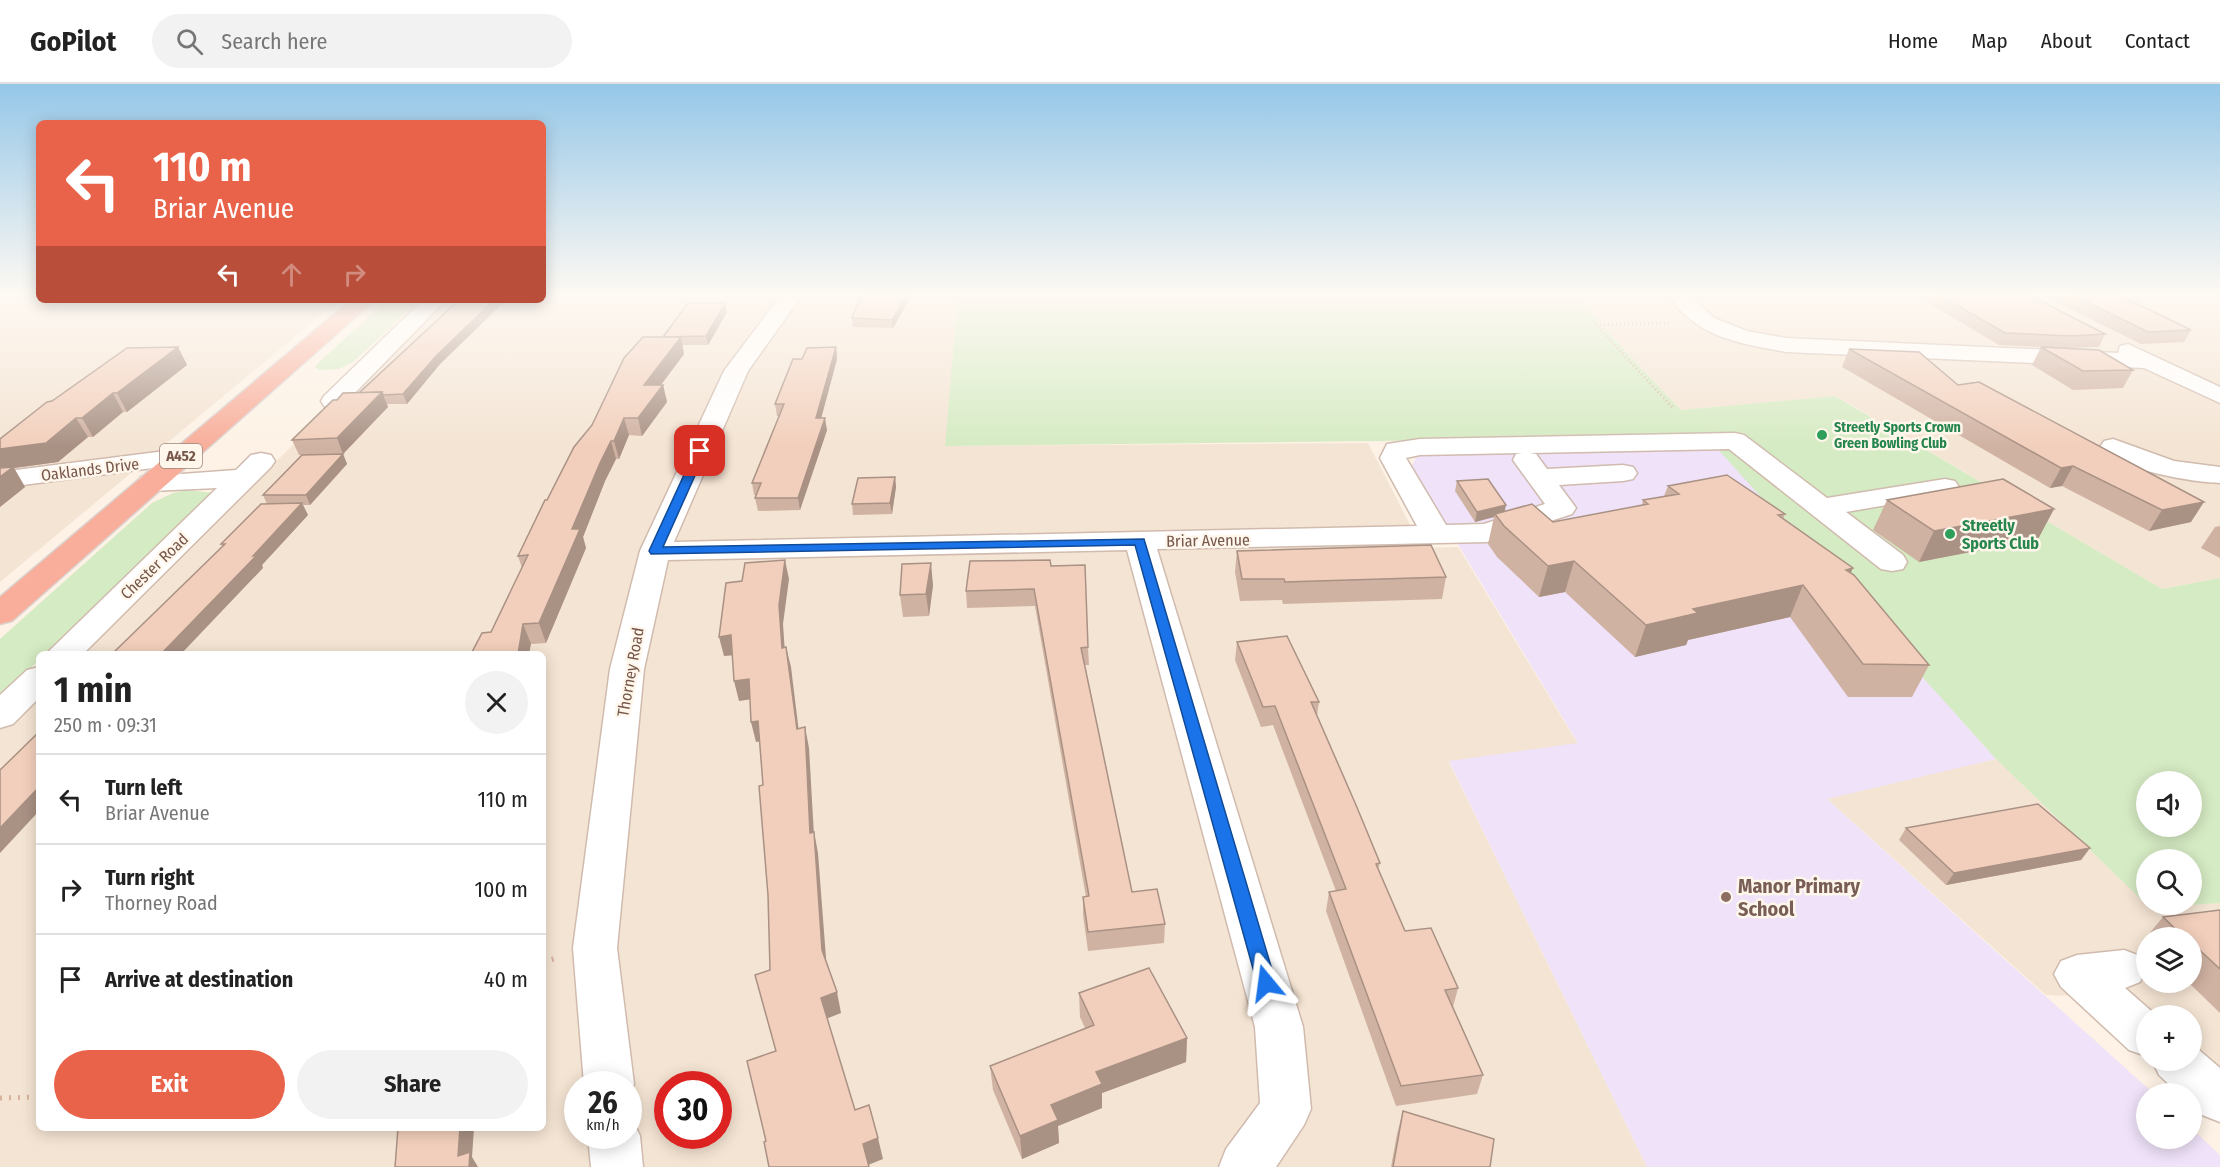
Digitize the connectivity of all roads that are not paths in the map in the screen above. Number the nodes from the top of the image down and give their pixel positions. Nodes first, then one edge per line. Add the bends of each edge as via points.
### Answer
1 (311, 346) edge
2 (388, 346) edge
3 (755, 346) edge
4 (1798, 346) edge
5 (2118, 346) edge
6 (2148, 361) junction
7 (326, 377) dead end
8 (356, 377) junction
9 (2220, 396) edge
10 (333, 401) edge
11 (2112, 447) dead end
12 (181, 457) junction
13 (1623, 473) dead end
14 (2192, 475) junction
15 (2220, 475) edge
16 (0, 480) edge
17 (151, 483) junction
18 (1945, 487) edge
19 (2175, 499) edge
20 (1821, 508) junction
21 (1438, 536) junction
22 (1140, 542) junction
23 (656, 551) junction
24 (1892, 562) dead end
25 (0, 614) edge
26 (66, 651) edge
27 (36, 681) edge
28 (0, 716) edge
29 (2124, 969) dead end
30 (2136, 1026) edge
31 (608, 1071) edge
32 (2188, 1071) edge
33 (2220, 1099) edge
34 (615, 1149) edge
35 (617, 1167) edge
36 (1245, 1167) edge

1 - 12 highway, A452
2 - 8 street
3 - 23 street, Thorney Road via 736,371
4 - 6 street
5 - 6 street
6 - 9 street
7 - 8 street
8 - 10 street
11 - 14 street via 2144,462
12 - 16 street, Oaklands Drive
12 - 17 highway, A452
13 - 21 street, Briar Avenue via 1533,469 1562,508 1486,533
14 - 15 street
14 - 19 street via 2174,481
17 - 25 highway, A452
17 - 26 street, Chester Road via 253,470
18 - 20 street
20 - 21 street via 1734,441 1396,450 1393,458
20 - 24 street
21 - 22 street, Briar Avenue
22 - 23 street, Briar Avenue
22 - 36 street via 1279,1027 1286,1109
23 - 31 street, Thorney Road via 627,669 596,948
27 - 28 street
29 - 30 street via 2077,974
32 - 33 street
34 - 35 street

